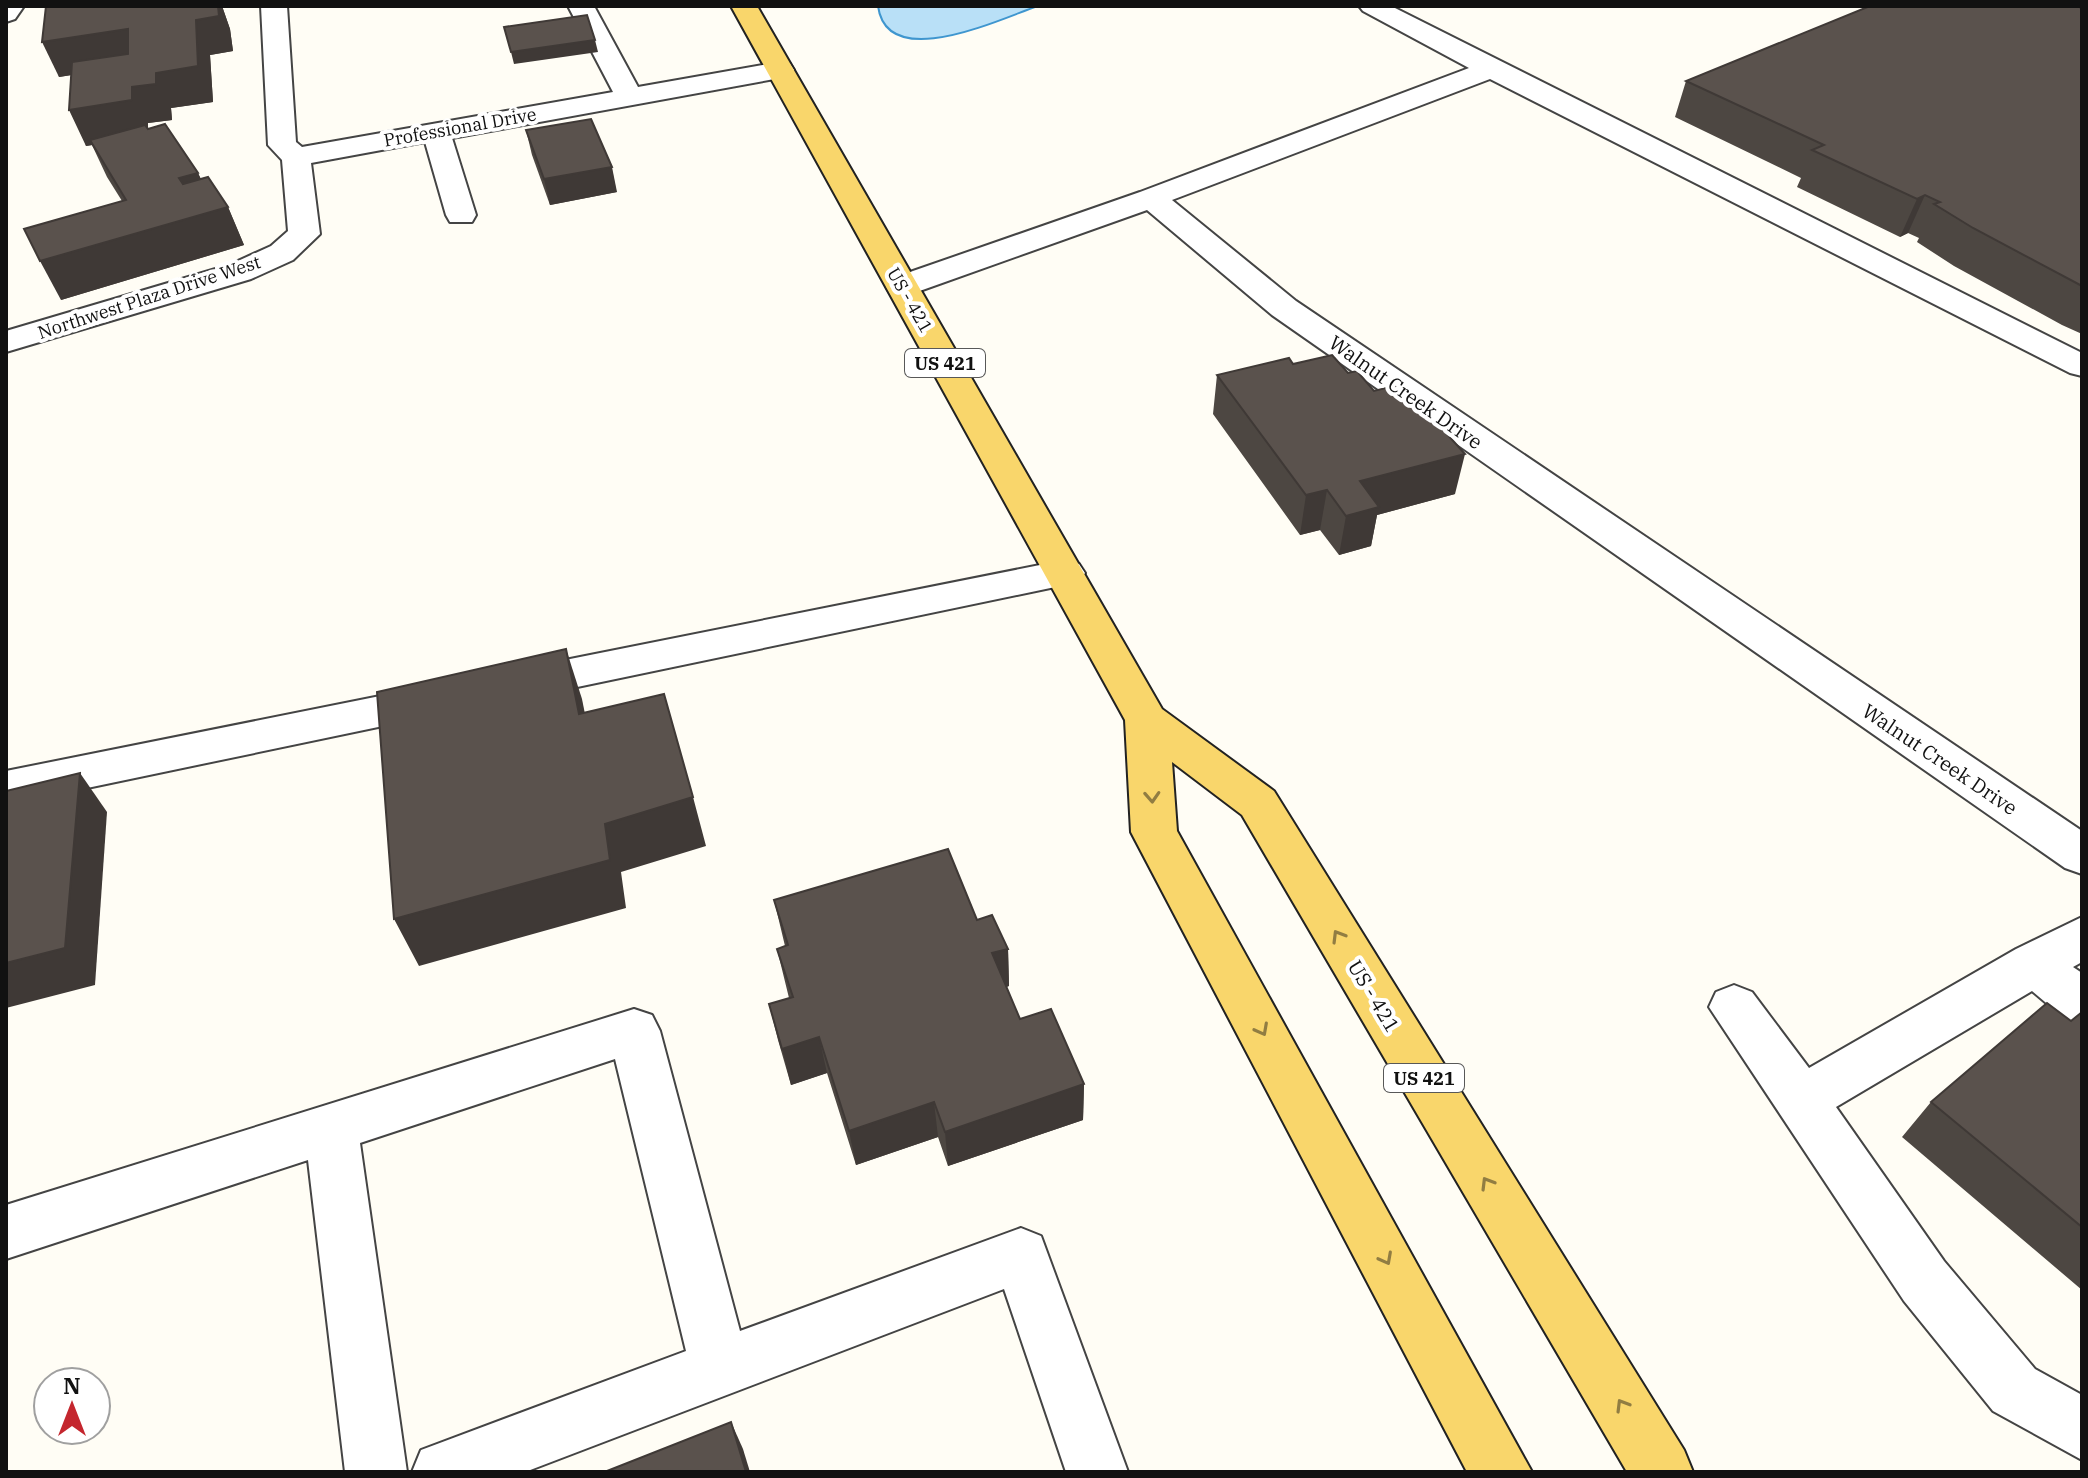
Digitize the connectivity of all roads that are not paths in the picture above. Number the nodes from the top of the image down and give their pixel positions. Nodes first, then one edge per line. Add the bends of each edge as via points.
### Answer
1 (11, 6) edge
2 (274, 6) edge
3 (581, 6) edge
4 (744, 6) edge
5 (1372, 6) edge
6 (6, 14) edge
7 (1491, 69) junction
8 (780, 70) junction
9 (629, 96) junction
10 (436, 132) junction
11 (296, 157) junction
12 (1151, 198) junction
13 (461, 215) dead end
14 (902, 286) junction
15 (6, 342) edge
16 (2082, 366) edge
17 (1065, 573) junction
18 (1147, 720) junction
19 (6, 788) edge
20 (2082, 855) edge
21 (2082, 937) edge
22 (2034, 964) junction
23 (2082, 1003) edge
24 (1734, 1007) dead end
25 (1801, 1100) junction
26 (331, 1128) junction
27 (6, 1232) edge
28 (720, 1368) junction
29 (2082, 1429) edge
30 (376, 1472) edge
31 (443, 1472) edge
32 (1097, 1472) edge
33 (1501, 1472) edge
34 (1662, 1472) edge

1 - 6 street
2 - 11 street via 282,145
3 - 9 street
4 - 8 main road, US - 421 / US 421
5 - 7 street
7 - 12 street
7 - 16 street
8 - 9 street, Professional Drive
8 - 14 main road, US - 421 / US 421
9 - 10 street, Professional Drive
10 - 11 street, Professional Drive
10 - 13 street
11 - 15 street, Northwest Plaza Drive West via 304,234 282,253 240,272
12 - 14 street
12 - 20 street, Walnut Creek Drive via 1284,308
14 - 17 main road, US - 421 / US 421
17 - 18 main road, US - 421 / US 421
17 - 19 street
18 -> 33 main road, US - 421 / US 421 via 1154,832
34 -> 18 main road, US - 421 / US 421 via 1258,803
21 - 22 street
22 - 23 street
22 - 25 street
24 - 25 street
25 - 29 street via 1924,1281 2014,1390
26 - 27 street
26 - 28 street via 634,1031
26 - 30 street
28 - 31 street
28 - 32 street via 1021,1255

